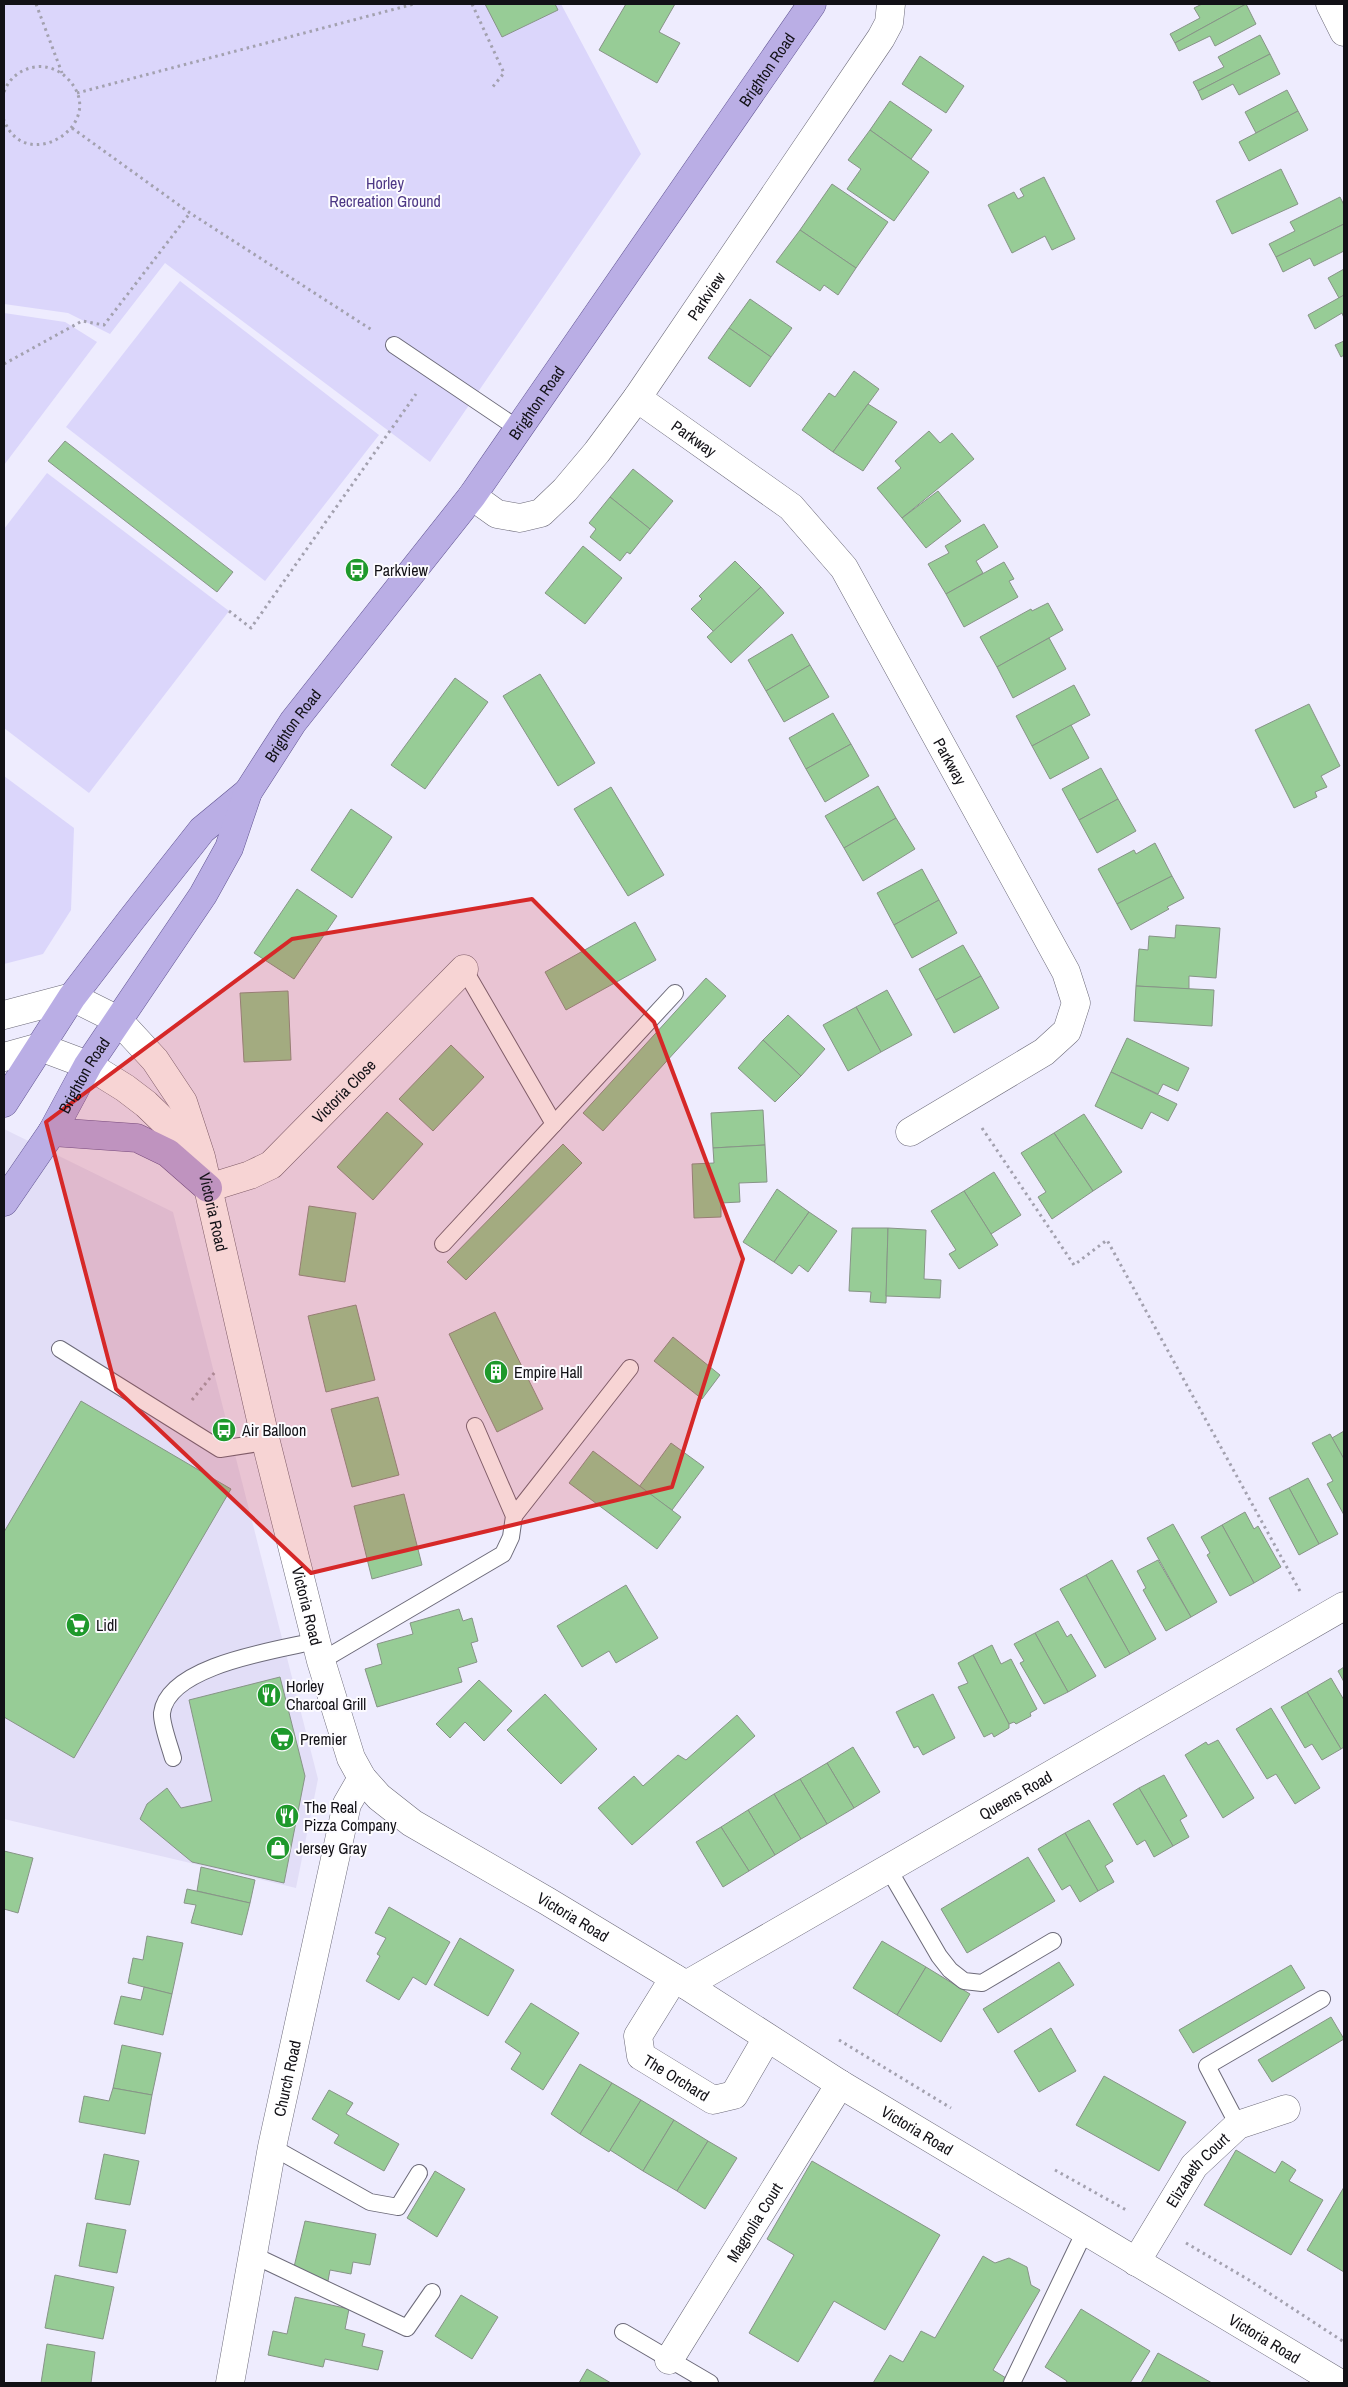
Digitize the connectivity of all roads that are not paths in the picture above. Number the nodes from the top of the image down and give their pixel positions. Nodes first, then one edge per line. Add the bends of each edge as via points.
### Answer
1 (812, 4) edge
2 (891, 4) edge
3 (1330, 4) edge
4 (1344, 32) edge
5 (394, 344) road end
6 (637, 398) junction
7 (520, 430) junction
8 (472, 496) junction
9 (248, 792) junction
10 (464, 969) joint
11 (675, 993) dead end
12 (72, 996) junction
13 (4, 1015) edge
14 (118, 1020) junction
15 (40, 1047) junction
16 (4, 1057) edge
17 (88, 1065) junction
18 (4, 1103) edge
19 (554, 1124) junction
20 (52, 1132) junction
21 (910, 1132) dead end
22 (201, 1157) junction
23 (208, 1188) junction
24 (4, 1202) edge
25 (443, 1244) dead end
26 (60, 1350) dead end
27 (630, 1368) dead end
28 (475, 1426) dead end
29 (266, 1442) junction
30 (514, 1516) junction
31 (1344, 1606) edge
32 (319, 1651) junction
33 (173, 1758) dead end
34 (362, 1778) junction
35 (889, 1870) junction
36 (1053, 1941) dead end
37 (680, 1982) junction
38 (1322, 1999) dead end
39 (767, 2038) junction
40 (840, 2084) junction
41 (1286, 2109) dead end
42 (1238, 2125) junction
43 (272, 2146) junction
44 (419, 2173) dead end
45 (1085, 2231) junction
46 (253, 2256) junction
47 (1136, 2262) junction
48 (432, 2292) dead end
49 (623, 2332) dead end
50 (670, 2360) junction
51 (1331, 2381) edge
52 (230, 2383) edge
53 (710, 2383) edge
54 (1012, 2383) edge

1 - 7 main road, Brighton Road
2 - 6 street, Parkview via 889,23 881,38
3 - 4 street
5 - 7 lane
6 - 8 street, Parkview via 597,452 541,513 520,518 497,514
6 - 21 street, Parkway via 791,507 844,568 1066,972 1076,1003 1067,1031 1044,1052
7 - 8 main road, Brighton Road
8 - 9 main road, Brighton Road via 293,722
9 - 12 main road, Brighton Road via 202,830
9 - 14 main road, Brighton Road via 230,848 203,895
10 - 19 lane
10 - 23 street, Victoria Close via 271,1165
11 - 19 lane
12 - 13 street
12 - 14 street, Victoria Road
12 - 15 main road, Brighton Road
14 - 17 main road, Brighton Road
14 - 22 street, Victoria Road via 155,1060 183,1102
15 - 16 street
15 - 17 street, Victoria Road
15 - 18 main road, Brighton Road
17 - 20 main road, Brighton Road
17 - 22 street, Victoria Road via 146,1104
19 - 25 lane
20 - 23 main road via 137,1138 168,1153
20 - 24 main road, Brighton Road
22 - 23 street, Victoria Road
23 - 29 street, Victoria Road
26 - 29 lane via 220,1449
27 - 30 lane
28 - 30 lane
29 - 32 street, Victoria Road
30 - 32 lane via 511,1537 503,1554 495,1560
31 - 35 street, Queens Road
32 - 33 lane via 220,1664 191,1676 167,1699 162,1714
32 - 34 street, Victoria Road via 351,1758
34 - 37 street, Victoria Road via 379,1797 412,1823
34 - 43 street, Church Road via 346,1804
35 - 36 lane via 939,1956 964,1981 982,1983
35 - 37 street, Queens Road
37 - 39 street, Victoria Road
37 - 39 street, The Orchard via 638,2036 641,2056 713,2100 734,2095
38 - 42 lane via 1207,2066
39 - 40 street, Victoria Road
40 - 45 street, Victoria Road
40 - 50 street, Magnolia Court
41 - 42 street, Elizabeth Court
42 - 47 street, Elizabeth Court via 1194,2166
43 - 44 lane via 370,2202 398,2207
43 - 46 street, Church Road
45 - 47 street, Victoria Road
45 - 54 lane
46 - 48 lane via 407,2328
46 - 52 street, Church Road
47 - 51 street, Victoria Road
49 - 50 lane
50 - 53 lane

